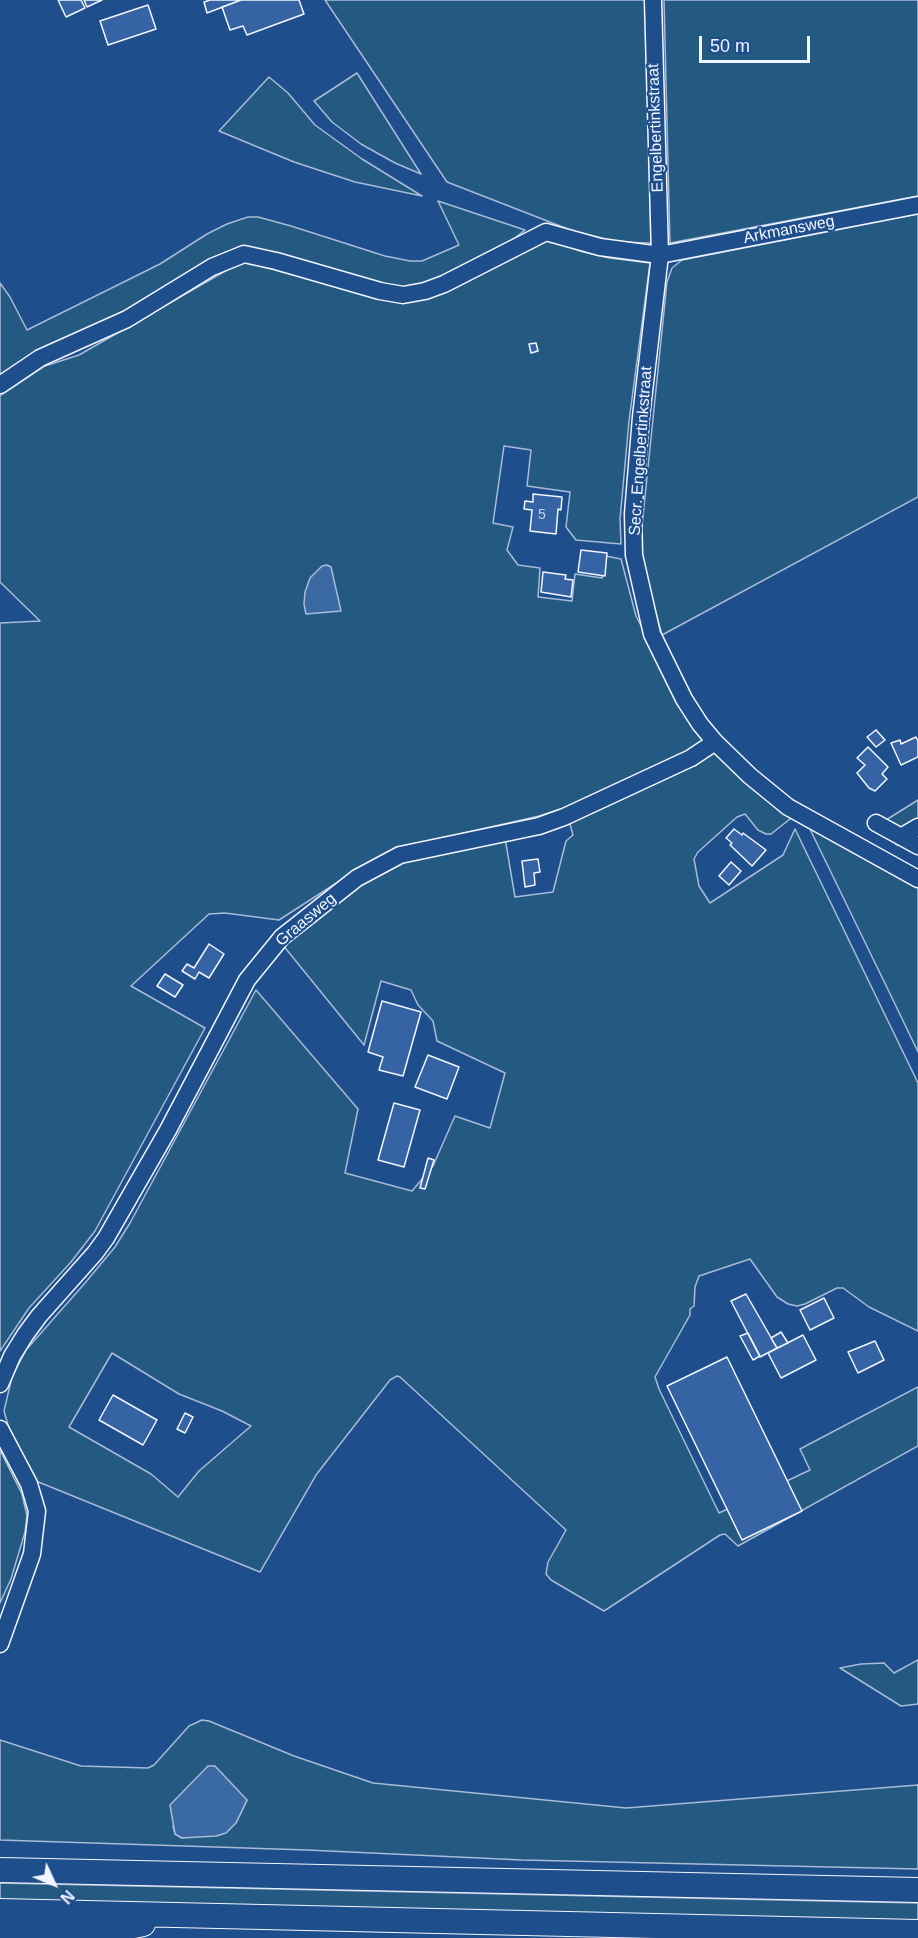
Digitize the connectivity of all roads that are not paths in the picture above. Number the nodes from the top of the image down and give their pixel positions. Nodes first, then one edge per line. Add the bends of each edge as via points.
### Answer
1 (652, 0) edge
2 (918, 205) edge
3 (660, 255) junction
4 (0, 385) edge
5 (715, 742) junction
6 (876, 823) dead end
7 (918, 827) edge
8 (901, 837) junction
9 (918, 846) edge
10 (918, 879) edge
11 (0, 1384) edge
12 (0, 1429) edge
13 (0, 1644) edge
14 (0, 1870) edge
15 (918, 1890) edge
16 (0, 1911) edge
17 (178, 1916) junction
18 (0, 1931) edge
19 (918, 1932) edge

1 - 3 street, Engelbertinkstraat
2 - 3 street, Arkmansweg
3 - 4 street, Arkmansweg via 600,247 546,232 444,284 403,295 244,255 212,267 127,319 40,358
3 - 5 street, Secr. Engelbertinkstraat via 637,455 634,555 652,634 684,699
5 - 10 street, Secr. Engelbertinkstraat via 788,807
5 - 11 street, Graasweg via 691,758 564,817 400,855 357,878 282,937 247,980 106,1238 39,1317 12,1356
6 - 8 street
7 - 8 street
8 - 9 street
12 - 13 street via 29,1484 37,1522 33,1554
14 - 15 highway
16 - 17 highway
17 - 18 highway via 102,1933
17 - 19 highway

